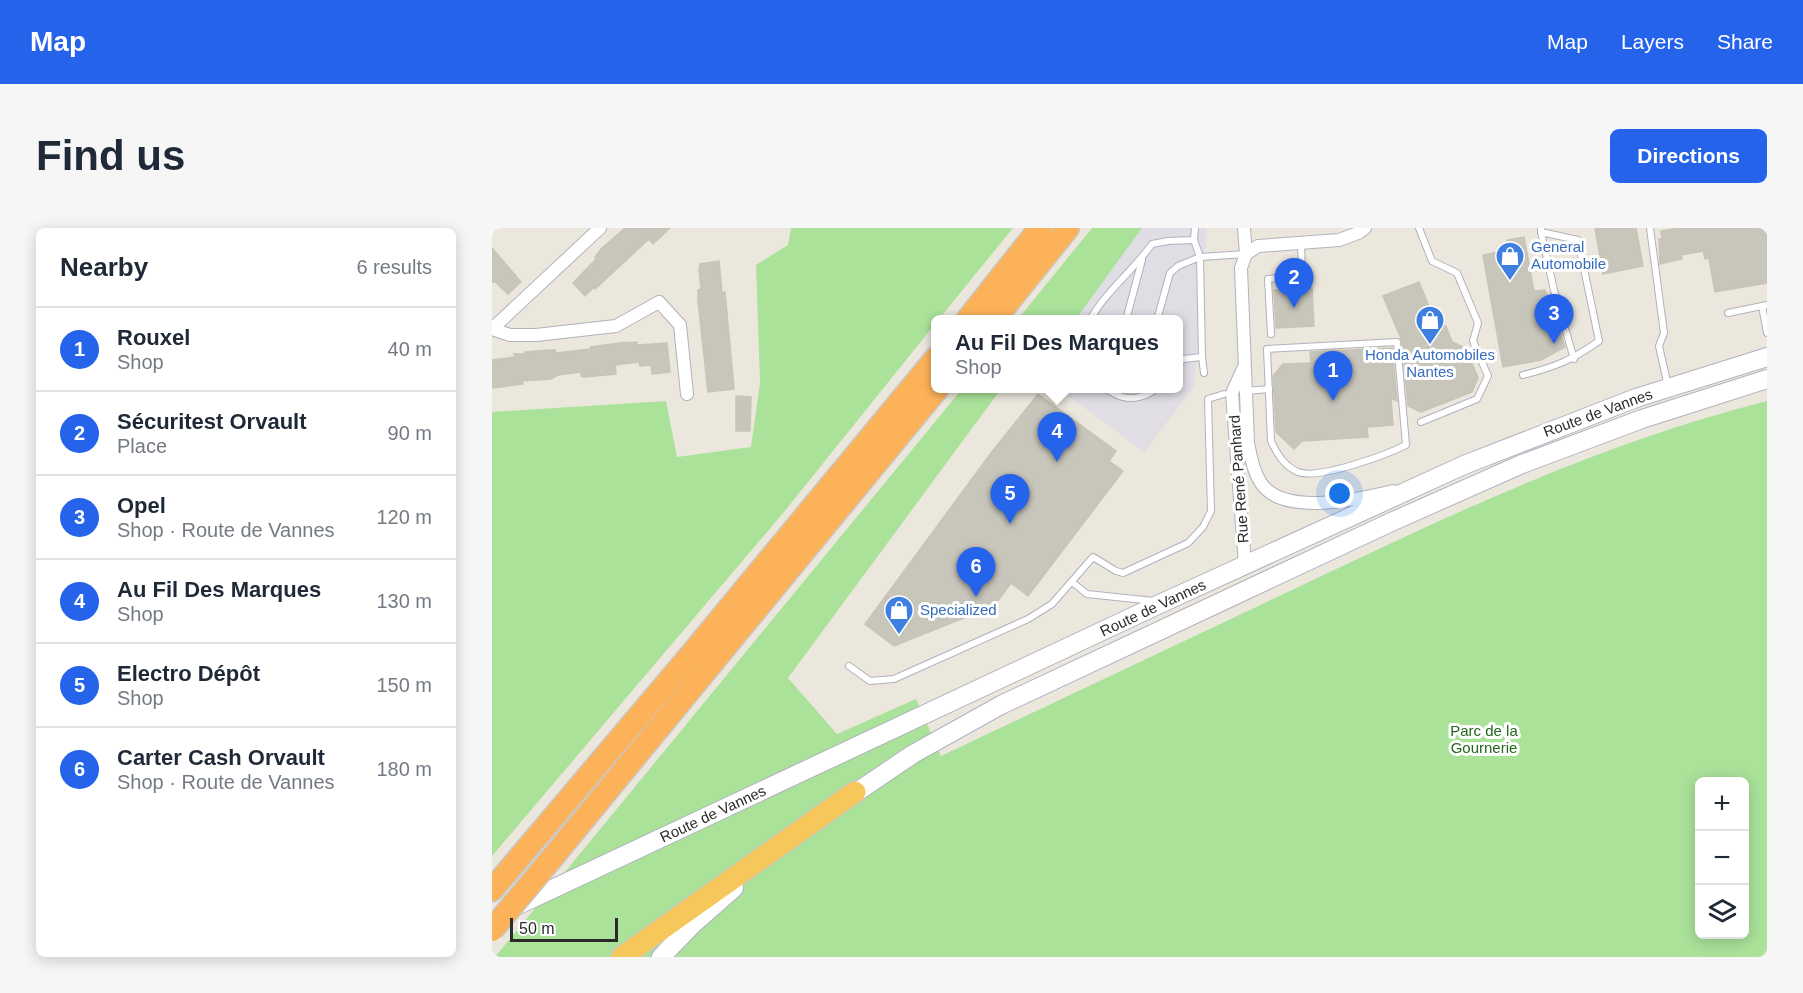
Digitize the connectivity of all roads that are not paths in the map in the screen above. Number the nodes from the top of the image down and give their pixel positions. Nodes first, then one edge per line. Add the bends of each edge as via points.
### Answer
1 (600, 228) edge
2 (1040, 228) edge
3 (1068, 228) edge
4 (1195, 228) edge
5 (1244, 228) edge
6 (1365, 228) edge
7 (1419, 228) edge
8 (1650, 228) edge
9 (1541, 230) edge
10 (1194, 240) junction
11 (1301, 242) junction
12 (1245, 254) junction
13 (1143, 257) junction
14 (1200, 257) junction
15 (1764, 305) edge
16 (1728, 313) dead end
17 (971, 315) edge
18 (998, 315) edge
19 (1093, 315) edge
20 (1127, 315) edge
21 (1158, 315) edge
22 (492, 329) edge
23 (1767, 333) edge
24 (1270, 334) dead end
25 (1202, 357) junction
26 (1767, 357) edge
27 (1574, 359) junction
28 (1183, 360) edge
29 (931, 364) edge
30 (1245, 366) junction
31 (1204, 373) dead end
32 (1523, 375) dead end
33 (1767, 379) edge
34 (1669, 388) junction
35 (1269, 389) junction
36 (1246, 391) junction
37 (935, 393) edge
38 (1114, 393) edge
39 (1152, 393) edge
40 (687, 394) dead end
41 (1228, 394) junction
42 (1421, 422) dead end
43 (1429, 481) junction
44 (1245, 565) junction
45 (1072, 582) junction
46 (1164, 602) junction
47 (849, 666) dead end
48 (855, 792) junction
49 (494, 887) edge
50 (492, 917) edge
51 (492, 930) edge
52 (622, 957) edge
53 (661, 957) edge

1 - 22 street
2 - 17 highway
3 - 18 highway
4 - 10 lane
5 - 12 street, Rue René Panhard
6 - 11 street via 1339,240
7 - 42 lane via 1432,261 1457,273 1478,323 1473,341 1488,376 1477,399
8 - 34 lane via 1664,333 1659,346
9 - 27 lane
9 - 27 lane via 1578,240 1599,341
10 - 13 lane via 1152,244
10 - 14 lane
11 - 12 street via 1258,246
11 - 24 lane via 1302,276 1268,279
12 - 14 lane
12 - 30 street, Rue René Panhard
13 - 19 lane
13 - 20 lane
14 - 21 lane via 1170,273
14 - 25 lane
15 - 16 lane
15 - 23 lane
22 - 40 street via 510,335 536,335 616,326 659,302 680,325
25 - 28 lane
25 - 31 lane
26 - 34 main road, Route de Vannes
27 - 32 lane
29 - 49 highway
30 - 36 street, Rue René Panhard
30 - 41 street, Rue René Panhard
33 - 48 main road, Route de Vannes via 1642,419 1533,460 1389,523 1001,705
34 - 43 main road, Route de Vannes via 1514,444
35 - 35 lane via 1271,441 1286,465 1299,472 1314,475 1389,454 1406,445 1397,342 1268,349
35 - 36 lane
36 - 41 street, Rue René Panhard
36 - 43 street, Rue René Panhard via 1252,467 1261,484 1286,501 1365,498
37 - 51 highway, bridge
38 - 39 lane via 1123,398
41 - 44 street, Rue René Panhard
41 - 45 lane via 1208,399 1211,511 1195,537 1124,573 1093,557
43 - 44 main road, Route de Vannes
44 - 46 main road, Route de Vannes
45 - 46 lane via 1087,594
45 - 47 lane via 1052,604 1028,619 894,679 870,681
46 - 50 main road, Route de Vannes
48 - 52 highway
48 - 53 main road, Route de Vannes via 727,893

